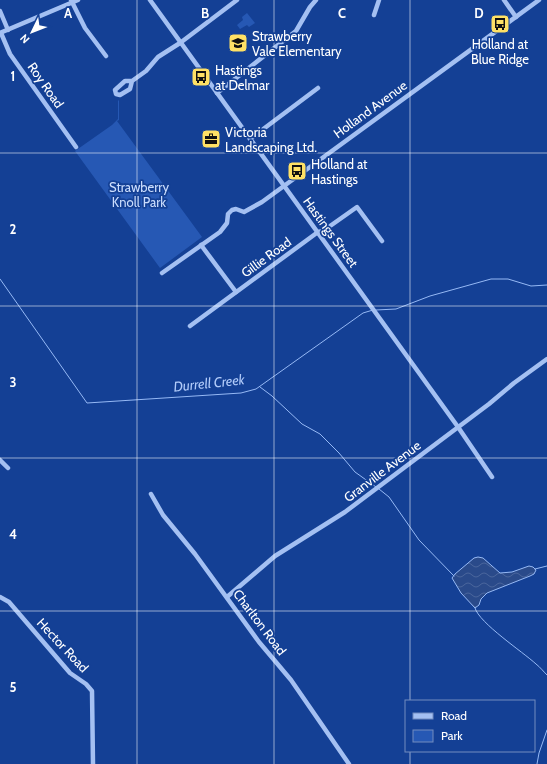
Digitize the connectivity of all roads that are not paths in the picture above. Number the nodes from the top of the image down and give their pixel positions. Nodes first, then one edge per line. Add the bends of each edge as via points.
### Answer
1 (78, 0) edge
2 (150, 0) edge
3 (237, 0) edge
4 (316, 0) edge
5 (379, 0) edge
6 (504, 0) edge
7 (539, 0) edge
8 (72, 1) edge
9 (0, 11) edge
10 (374, 16) dead end
11 (516, 16) junction
12 (8, 30) junction
13 (1, 33) edge
14 (180, 43) junction
15 (106, 56) dead end
16 (132, 82) dead end
17 (318, 88) dead end
18 (217, 93) junction
19 (250, 138) junction
20 (76, 147) dead end
21 (284, 185) junction
22 (318, 232) junction
23 (382, 241) dead end
24 (201, 245) junction
25 (162, 273) dead end
26 (236, 292) junction
27 (190, 326) dead end
28 (547, 359) edge
29 (458, 427) junction
30 (0, 460) edge
31 (8, 468) dead end
32 (492, 478) dead end
33 (151, 494) dead end
34 (0, 597) edge
35 (227, 597) junction
36 (93, 764) edge
37 (349, 764) edge

1 - 8 street
2 - 14 street, Hastings Street
3 - 14 street
4 - 18 street via 296,31
5 - 10 street
6 - 11 street
7 - 11 street, Holland Avenue
8 - 12 street
8 - 15 street via 85,28
9 - 12 street
11 - 21 street, Holland Avenue
12 - 13 street
13 - 20 street, Roy Road via 10,54
14 - 16 street via 158,56 146,72
14 - 18 street, Hastings Street
17 - 19 street
18 - 19 street, Hastings Street
19 - 21 street, Hastings Street
21 - 22 street, Hastings Street
21 - 24 street, Holland Avenue via 244,212 232,210 220,232
22 - 23 street, Gillie Road via 357,207
22 - 26 street, Gillie Road
22 - 29 street, Hastings Street
24 - 25 street, Holland Avenue
24 - 26 street
26 - 27 street, Gillie Road
28 - 29 street, Granville Avenue
29 - 32 street, Hastings Street
29 - 35 street, Granville Avenue via 345,512 275,556
30 - 31 street
33 - 35 street, Charlton Road via 163,514
34 - 36 street, Hector Road via 9,602 70,673 92,691
35 - 37 street, Charlton Road via 259,642 291,680

